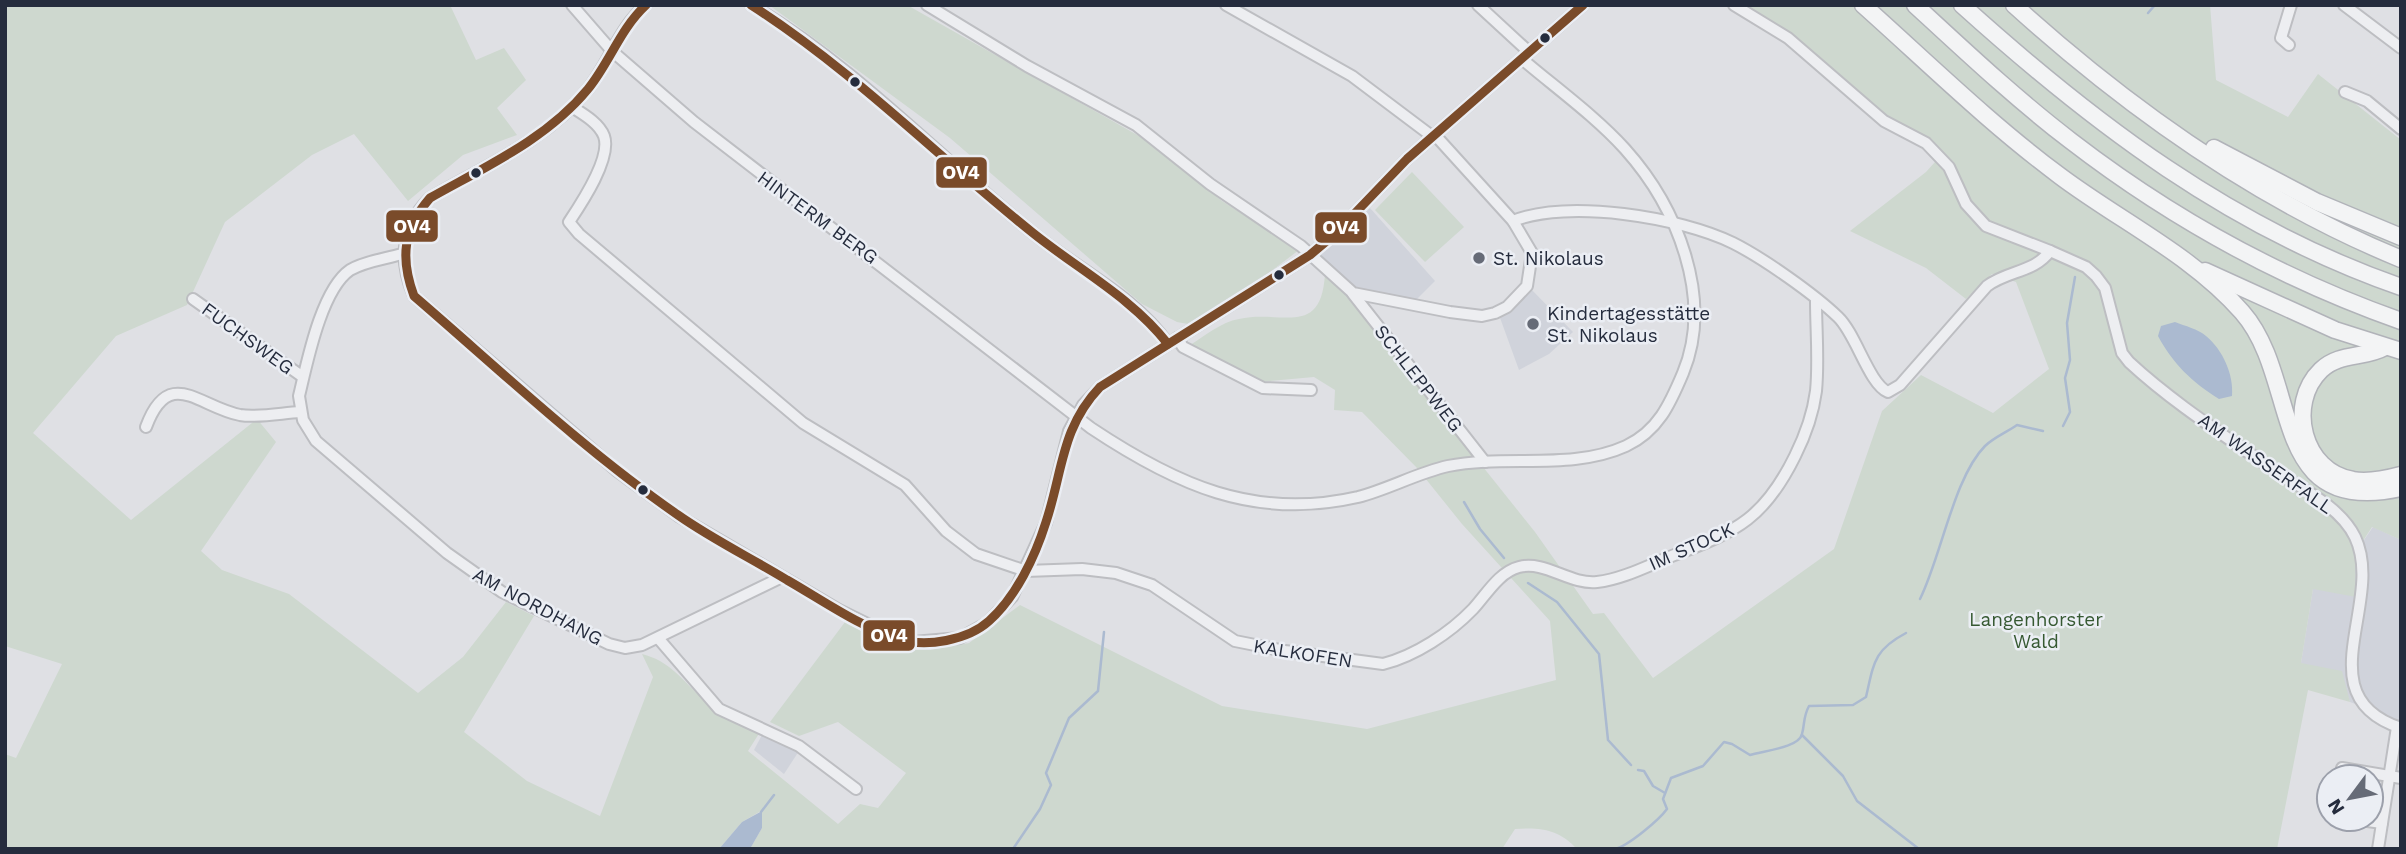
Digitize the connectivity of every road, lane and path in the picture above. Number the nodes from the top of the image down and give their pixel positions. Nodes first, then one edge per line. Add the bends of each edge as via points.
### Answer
1 (572, 5) edge
2 (646, 5) edge
3 (751, 5) edge
4 (927, 5) edge
5 (1226, 5) edge
6 (1478, 5) edge
7 (1583, 5) edge
8 (1734, 5) edge
9 (1864, 5) edge
10 (1915, 5) edge
11 (1962, 5) edge
12 (2014, 5) edge
13 (2291, 5) edge
14 (2344, 5) edge
15 (2289, 45) dead end
16 (2401, 48) edge
17 (612, 51) junction
18 (1525, 55) junction
19 (2345, 92) dead end
20 (2122, 94) junction
21 (572, 107) junction
22 (2401, 129) edge
23 (1434, 136) junction
24 (1513, 221) junction
25 (1673, 225) junction
26 (2401, 237) edge
27 (2050, 251) junction
28 (402, 254) junction
29 (1310, 255) junction
30 (2401, 259) edge
31 (2190, 264) junction
32 (2401, 287) edge
33 (1353, 293) junction
34 (192, 299) dead end
35 (1815, 300) junction
36 (2401, 321) edge
37 (1172, 341) junction
38 (2393, 349) edge
39 (303, 377) junction
40 (1311, 390) dead end
41 (300, 412) junction
42 (1076, 416) junction
43 (146, 427) dead end
44 (1480, 463) junction
45 (2401, 475) edge
46 (2401, 488) edge
47 (1026, 571) junction
48 (1564, 576) joint
49 (782, 578) junction
50 (658, 638) junction
51 (2399, 728) edge
52 (2385, 775) edge
53 (2388, 776) junction
54 (2401, 778) edge
55 (856, 789) dead end
56 (2385, 800) edge

1 - 17 street, HINTERM BERG
2 - 17 street
3 - 37 street via 900,116 1025,227 1137,309
4 - 29 street, SCHLEPPWEG via 1136,125
5 - 23 street via 1352,76
6 - 18 street, HINTERM BERG
7 - 18 street
8 - 27 street, AM WASSERFALL via 1788,38 1884,121 1926,143 1949,167 1966,204 1986,226
9 - 31 highway via 2034,157
10 - 36 highway via 2050,125 2160,204 2276,268
11 - 32 highway via 2089,115 2178,177 2290,240
12 - 20 highway
13 - 15 street via 2281,38
14 - 16 street
17 - 21 street
17 - 42 street, HINTERM BERG via 762,177 871,255
18 - 23 street
18 - 25 street, HINTERM BERG via 1625,149
19 - 22 street via 2367,101
20 - 26 highway via 2252,169
20 - 30 highway via 2177,136 2275,198 2320,224
21 - 28 street via 533,139 430,198 410,225
21 - 47 street via 595,123 606,146 592,184 569,222 579,234 803,423 905,485 960,542 976,554
23 - 24 street
23 - 29 street
24 - 25 street via 1542,213 1596,210
24 - 33 street via 1532,253 1531,278 1518,297 1495,313 1450,312
25 - 35 street via 1735,244
25 - 44 street, HINTERM BERG via 1688,267 1695,332 1678,387 1659,420 1638,440 1611,451 1568,459
27 - 35 street via 2037,265 1987,286 1888,392 1877,382 1839,318
27 - 51 street, AM WASSERFALL via 2096,276 2107,295 2122,353 2137,369 2348,524 2362,555 2363,575 2351,663 2353,688 2365,709
28 - 39 street via 350,271 337,283 328,297
28 - 49 street via 408,282 422,306 649,496
29 - 33 street, SCHLEPPWEG
29 - 37 street
31 - 38 highway via 2334,330
31 - 46 highway via 2257,333 2296,447 2315,473 2346,491
33 - 44 street, SCHLEPPWEG
34 - 39 street, FUCHSWEG
35 - 48 street, IM STOCK via 1817,367 1812,414 1768,503 1719,537 1615,577 1593,582
37 - 40 street via 1263,388
37 - 42 street via 1100,387
38 - 45 highway via 2343,357 2319,372 2304,401 2302,424 2317,458 2343,477 2364,481
39 - 41 street
41 - 43 street via 241,415 186,392 158,404
41 - 50 street, AM NORDHANG via 316,441 475,575 609,644 625,648
42 - 44 street, HINTERM BERG via 1152,468 1220,494 1260,502 1318,503 1359,496 1449,466
42 - 47 street via 1046,523
47 - 48 street, KALKOFEN via 1116,573 1152,585 1235,641 1383,664 1407,657 1463,618 1512,570 1527,566
47 - 49 street via 1012,597 987,623 960,638 927,643 898,639
49 - 50 street, AM NORDHANG
50 - 55 street via 719,709 799,746
51 - 53 street, AM WASSERFALL
52 - 53 street
53 - 54 street
53 - 56 street, AM WASSERFALL

